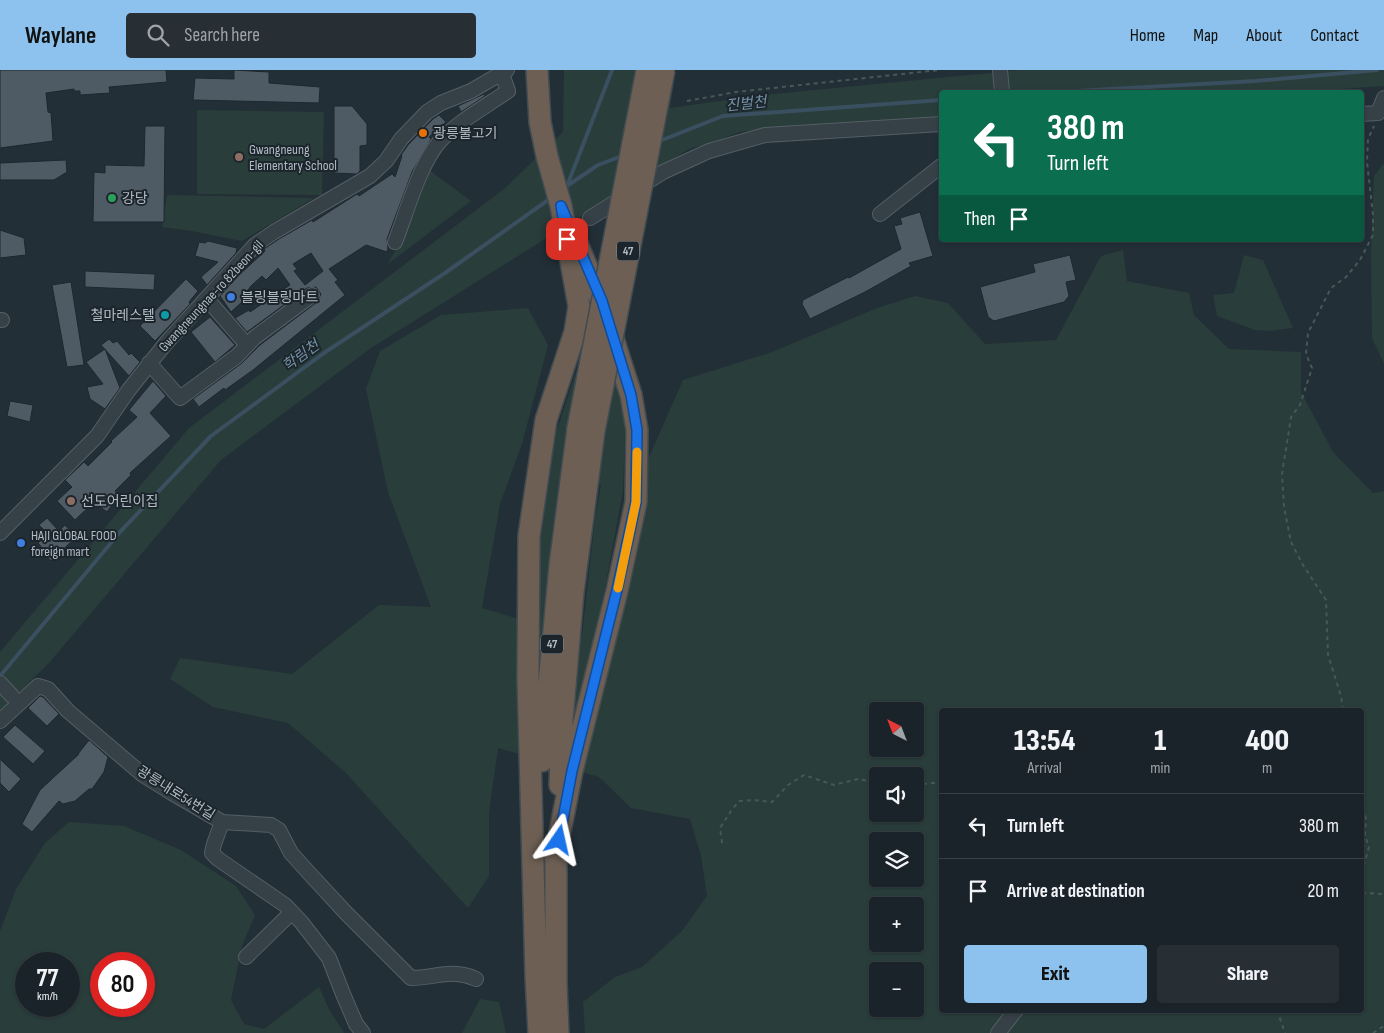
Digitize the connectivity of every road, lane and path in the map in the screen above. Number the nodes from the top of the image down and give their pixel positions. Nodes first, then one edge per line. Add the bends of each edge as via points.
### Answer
1 (537, 70) edge
2 (647, 70) edge
3 (664, 70) edge
4 (939, 70) edge
5 (1000, 70) edge
6 (505, 72) edge
7 (1002, 90) edge
8 (1384, 98) edge
9 (687, 101) dead end
10 (1378, 113) junction
11 (1364, 114) edge
12 (939, 124) edge
13 (939, 168) edge
14 (561, 206) junction
15 (880, 214) dead end
16 (590, 218) dead end
17 (395, 242) dead end
18 (312, 295) dead end
19 (207, 299) junction
20 (247, 345) junction
21 (149, 363) junction
22 (586, 430) junction
23 (0, 533) edge
24 (0, 683) edge
25 (12, 696) dead end
26 (1343, 708) edge
27 (0, 721) edge
28 (869, 781) edge
29 (939, 782) edge
30 (924, 784) edge
31 (1364, 811) edge
32 (222, 822) junction
33 (722, 843) dead end
34 (555, 857) junction
35 (533, 861) junction
36 (1364, 865) edge
37 (1364, 893) edge
38 (1384, 894) edge
39 (292, 912) junction
40 (246, 957) dead end
41 (476, 980) dead end
42 (1014, 1013) edge
43 (1278, 1013) edge
44 (1384, 1026) edge
45 (362, 1033) edge
46 (539, 1033) edge
47 (558, 1033) edge
48 (998, 1033) edge
49 (1285, 1033) edge
50 (1373, 1033) edge

1 - 14 highway via 540,122
2 - 22 highway, 47, bridge
3 - 22 highway, 47, bridge
4 - 9 path via 736,92
5 - 7 street
6 - 17 street via 508,90 441,141 426,161
6 - 19 street, Gwangneungnae-ro 82beon-gil via 427,112 370,176 254,246
8 - 10 street
10 - 11 street
10 - 26 path via 1368,139 1367,162 1373,235 1360,260 1346,277 1331,288 1308,333 1306,354 1312,368 1300,405 1291,417 1282,474 1291,542 1326,600 1328,655
12 - 16 street via 766,135 710,151 663,172
13 - 15 street
14 - 34 highway via 602,301 631,395 637,439 636,502 572,771
14 - 35 highway via 578,306 575,332 546,420 529,536 528,679
18 - 20 street
19 - 20 street
19 - 21 street, Gwangneungnae-ro 82beon-gil
20 - 21 street via 180,398
21 - 23 street, Gwangneungnae-ro 82beon-gil via 97,436
22 - 34 highway, 47 via 562,721
22 - 35 highway, 47 via 560,565
24 - 25 street
27 - 32 street, 광릉내로54번길 via 38,686 48,689 68,711 143,775
28 - 33 path via 858,779 834,785 804,775 788,785 772,802 739,802 720,828
29 - 30 path
31 - 36 path via 1369,847
32 - 39 street via 212,853
32 - 41 street, 광릉내로54번길 via 271,824 279,830 291,852 309,873 412,978 449,973
34 - 47 highway, 47
35 - 46 highway, 47
37 - 38 path
39 - 40 street
39 - 45 street via 329,958
42 - 48 street
43 - 49 path
44 - 50 path

